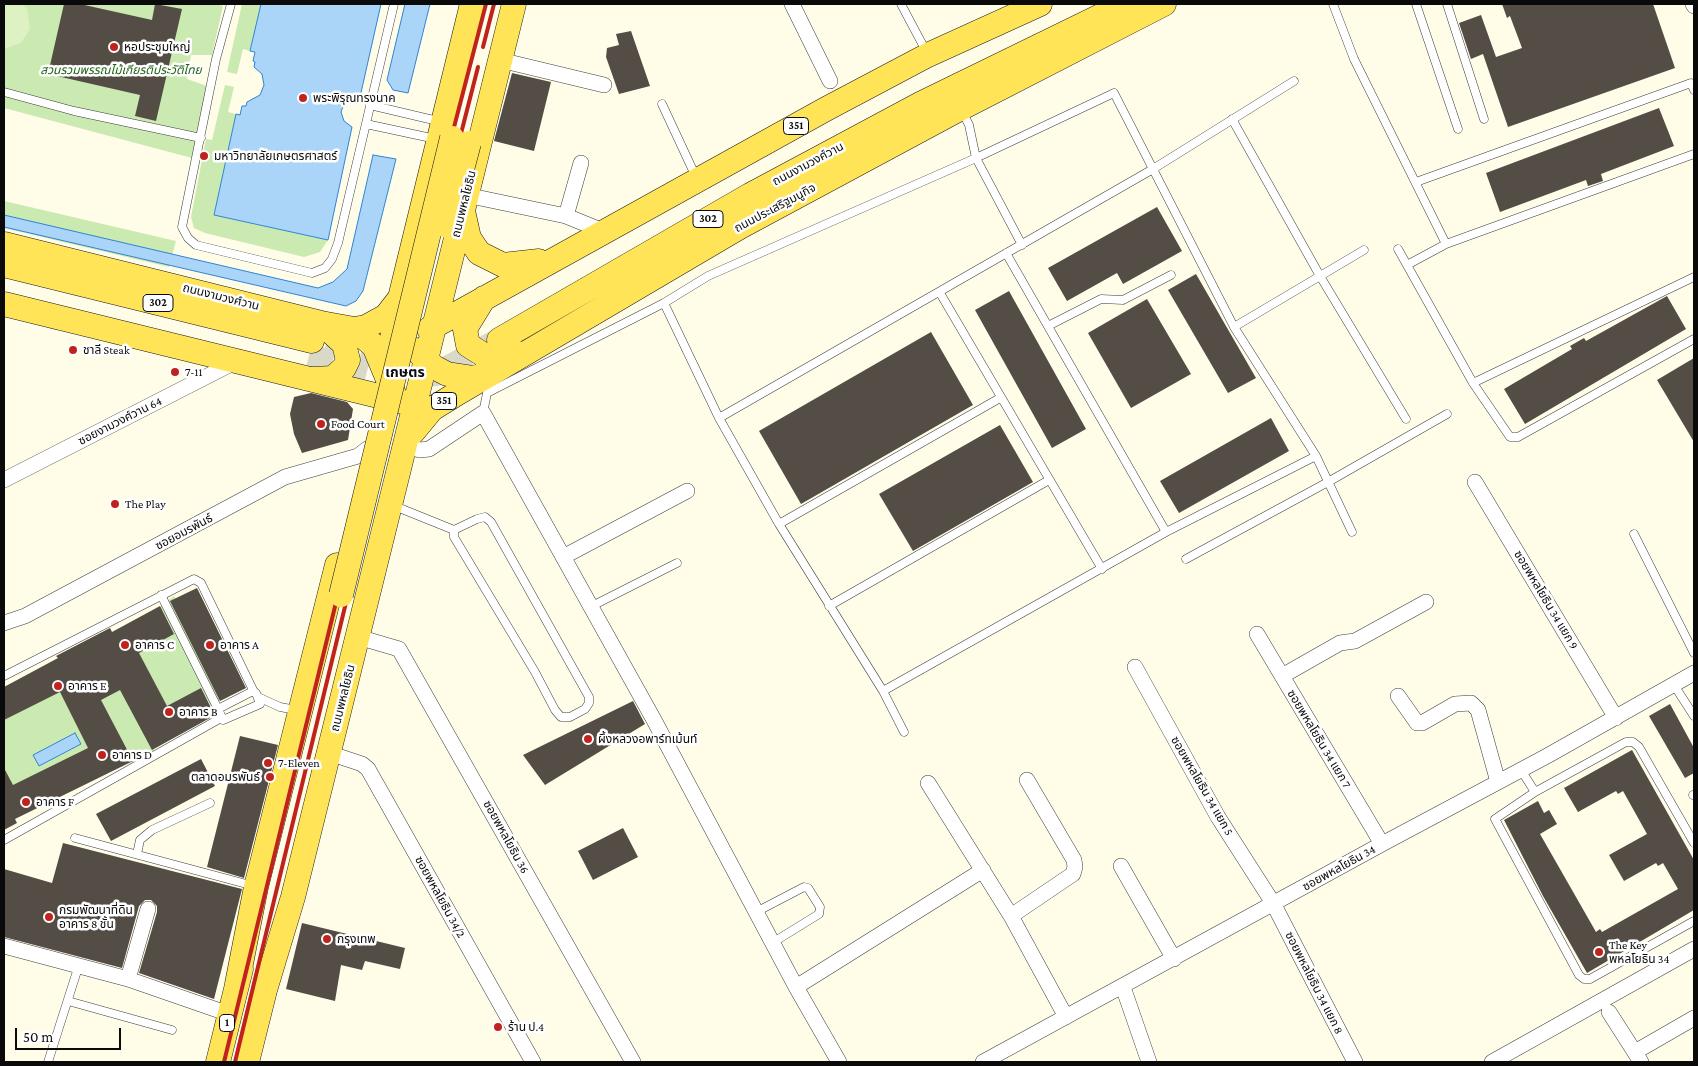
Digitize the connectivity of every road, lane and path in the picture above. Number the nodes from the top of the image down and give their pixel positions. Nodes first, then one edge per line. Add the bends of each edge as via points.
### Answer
1 (231, 4) edge
2 (394, 4) edge
3 (472, 4) edge
4 (485, 4) edge
5 (504, 4) edge
6 (514, 4) edge
7 (792, 4) edge
8 (901, 4) edge
9 (1040, 4) edge
10 (1084, 4) edge
11 (1125, 4) edge
12 (1164, 4) edge
13 (1333, 4) edge
14 (1416, 4) edge
15 (1447, 4) edge
16 (928, 55) junction
17 (500, 60) junction
18 (1294, 81) dead end
19 (830, 82) dead end
20 (604, 85) dead end
21 (1694, 90) edge
22 (4, 92) edge
23 (662, 104) dead end
24 (370, 105) junction
25 (961, 108) junction
26 (1232, 119) junction
27 (1484, 119) dead end
28 (366, 124) junction
29 (1458, 129) dead end
30 (450, 136) junction
31 (201, 138) junction
32 (1694, 154) edge
33 (976, 158) junction
34 (581, 163) dead end
35 (1153, 169) junction
36 (697, 179) junction
37 (1416, 182) junction
38 (424, 201) junction
39 (465, 202) junction
40 (566, 216) junction
41 (603, 231) junction
42 (4, 244) edge
43 (1446, 244) junction
44 (1022, 245) junction
45 (1398, 249) dead end
46 (1364, 250) dead end
47 (1006, 253) junction
48 (556, 258) junction
49 (4, 265) edge
50 (1407, 265) junction
51 (1171, 275) dead end
52 (1320, 276) junction
53 (1694, 277) edge
54 (4, 282) edge
55 (940, 293) junction
56 (485, 296) junction
57 (664, 303) junction
58 (4, 304) edge
59 (398, 306) junction
60 (436, 323) junction
61 (1048, 326) junction
62 (1234, 327) junction
63 (354, 329) junction
64 (1694, 339) edge
65 (531, 349) junction
66 (313, 350) junction
67 (421, 355) junction
68 (237, 361) junction
69 (492, 372) junction
70 (1474, 383) junction
71 (468, 387) junction
72 (394, 392) junction
73 (1000, 398) junction
74 (483, 414) junction
75 (1447, 414) dead end
76 (719, 418) junction
77 (1406, 420) dead end
78 (405, 444) junction
79 (367, 448) junction
80 (1316, 456) junction
81 (4, 480) edge
82 (1049, 480) junction
83 (1328, 482) junction
84 (1475, 482) dead end
85 (687, 491) dead end
86 (355, 495) junction
87 (392, 504) junction
88 (779, 524) junction
89 (454, 530) junction
90 (1166, 532) junction
91 (1352, 532) dead end
92 (1634, 534) dead end
93 (562, 557) junction
94 (1186, 559) dead end
95 (677, 563) dead end
96 (1102, 569) junction
97 (161, 595) junction
98 (349, 597) junction
99 (1426, 602) dead end
100 (829, 606) junction
101 (590, 607) junction
102 (4, 623) edge
103 (1257, 634) dead end
104 (358, 637) junction
105 (1694, 653) edge
106 (1135, 667) dead end
107 (1694, 673) edge
108 (4, 676) edge
109 (1282, 676) junction
110 (1674, 685) junction
111 (883, 691) junction
112 (256, 694) junction
113 (1398, 696) dead end
114 (218, 708) junction
115 (301, 711) junction
116 (1694, 716) edge
117 (221, 718) junction
118 (1616, 718) junction
119 (904, 732) dead end
120 (329, 753) junction
121 (1521, 770) junction
122 (1027, 780) dead end
123 (1498, 782) junction
124 (928, 783) dead end
125 (1535, 792) junction
126 (210, 802) dead end
127 (75, 838) dead end
128 (4, 840) edge
129 (1694, 843) edge
130 (1382, 844) junction
131 (137, 854) junction
132 (1121, 866) dead end
133 (983, 870) junction
134 (256, 887) junction
135 (1273, 903) junction
136 (148, 909) dead end
137 (756, 912) junction
138 (1011, 916) junction
139 (1694, 922) edge
140 (772, 943) junction
141 (4, 946) edge
142 (1694, 949) edge
143 (1174, 959) junction
144 (78, 968) junction
145 (128, 979) junction
146 (237, 984) junction
147 (796, 987) junction
148 (1123, 987) junction
149 (265, 990) junction
150 (68, 1001) junction
151 (1609, 1012) dead end
152 (229, 1014) junction
153 (1066, 1018) junction
154 (1694, 1018) edge
155 (172, 1030) dead end
156 (1638, 1057) edge
157 (48, 1062) edge
158 (218, 1062) edge
159 (247, 1062) edge
160 (532, 1062) edge
161 (633, 1062) edge
162 (839, 1062) edge
163 (986, 1062) edge
164 (1149, 1062) edge
165 (1355, 1062) edge
166 (1492, 1062) edge

1 - 31 lane via 216,59
2 - 24 lane
3 - 30 main road, ถนนพหลโยธิน
4 - 30 main road, ถนนพหลโยธิน
5 - 30 main road, ถนนพหลโยธิน
6 - 17 main road, ถนนพหลโยธิน
7 - 19 street
8 - 16 lane
9 - 16 main road, 351
10 - 11 main road, ถนนงามวงศ์วาน / 302 via 892,101 729,189 496,333 928,100
12 - 25 main road, ถนนประเสริฐมนูกิจ / 351
13 - 37 lane via 1354,59
14 - 29 lane
15 - 27 lane
16 - 36 main road, 351
17 - 20 street
17 - 39 main road, ถนนพหลโยธิน
18 - 26 lane
21 - 37 lane via 1692,83
22 - 31 lane via 74,111
23 - 36 lane
24 - 28 lane
24 - 30 lane
25 - 33 lane via 969,125
25 - 65 main road, ถนนประเสริฐมนูกิจ / 351 via 740,227
26 - 35 lane
26 - 52 lane
28 - 30 lane
28 - 31 lane via 338,244 325,268 312,273 196,245 188,238 182,227
30 - 38 main road, ถนนพหลโยธิน
30 - 98 main road, ถนนพหลโยธิน, bridge
32 - 43 lane
33 - 35 lane via 1114,93
33 - 44 lane
33 - 57 lane via 708,276
34 - 40 street
35 - 44 lane
35 - 62 lane
36 - 41 main road, 351
37 - 43 lane
38 - 39 main road via 425,222 434,231 443,232 452,227
38 - 59 main road, ถนนพหลโยธิน
39 - 40 street
39 - 48 main road via 469,238 479,253 503,265
39 - 60 main road, ถนนพหลโยธิน
40 - 41 street
41 - 48 main road, 351
42 - 66 main road, ถนนงามวงศ์วาน / 302
43 - 50 lane
44 - 47 lane
45 - 50 lane
46 - 52 lane
47 - 55 lane
47 - 61 lane
48 - 56 main road, 351
49 - 66 main road, ถนนงามวงศ์วาน / 302
50 - 70 lane
51 - 61 lane via 1123,300 1098,300
52 - 62 lane
52 - 77 lane
53 - 70 lane
54 - 66 main road, ถนนงามวงศ์วาน / 302
55 - 73 lane
55 - 76 lane
56 - 60 main road, 351
56 - 65 main road via 465,329 468,345 487,357 498,359
57 - 74 lane via 486,393
57 - 76 lane
58 - 68 main road, ถนนงามวงศ์วาน / 302
59 - 63 main road via 386,316
59 - 67 main road
59 - 72 main road, ถนนพหลโยธิน
60 - 67 main road, ถนนพหลโยธิน
61 - 90 lane
62 - 80 lane
63 - 66 main road, ถนนงามวงศ์วาน / 302
63 - 72 main road via 374,346
64 - 70 lane via 1518,437 1510,437 1504,431
65 - 69 main road, ถนนประเสริฐมนูกิจ / 351
66 - 68 main road, ถนนงามวงศ์วาน / 302
66 - 72 main road, ถนนงามวงศ์วาน / 302
67 - 69 main road via 447,374 458,377 474,378
67 - 72 main road, ถนนพหลโยธิน
67 - 72 main road
68 - 81 street, ซอยงามวงศ์วาน 64
69 - 71 main road, ถนนประเสริฐมนูกิจ / 351
71 - 72 main road via 449,391
71 - 78 main road, ถนนประเสริฐมนูกิจ / 351 via 432,409
72 - 78 main road
72 - 79 main road, ถนนพหลโยธิน
73 - 82 lane
73 - 88 lane
74 - 78 street via 429,448 420,450
74 - 93 street
75 - 83 lane
76 - 88 lane
78 - 87 main road, ถนนพหลโยธิน
79 - 86 main road, ถนนพหลโยธิน
79 - 102 street, ซอยอมรพันธ์ via 358,456 285,477 25,616
80 - 83 lane
80 - 90 lane
82 - 96 lane
82 - 100 lane
83 - 91 lane
83 - 94 lane
84 - 118 street, ซอยพหลโยธิน 34 แยก 9
85 - 93 street
86 - 87 main road
86 - 115 main road, ถนนพหลโยธิน
87 - 89 lane
87 - 104 main road, ถนนพหลโยธิน
88 - 100 lane
89 - 89 lane via 485,517 491,522 589,697 584,709 562,718 555,710 454,537
90 - 96 lane
92 - 105 lane
93 - 101 street
95 - 101 lane
96 - 111 lane
97 - 108 lane
97 - 112 lane via 191,580 198,580
97 - 114 lane
98 - 146 main road, ถนนพหลโยธิน via 301,752
98 - 149 main road, ถนนพหลโยธิน
99 - 109 street
100 - 111 lane
101 - 137 street
103 - 109 street, ซอยพหลโยธิน 34 แยก 7
104 - 120 main road, ถนนพหลโยธิน
104 - 161 street, ซอยพหลโยธิน 36 via 399,649
106 - 135 street, ซอยพหลโยธิน 34 แยก 5 via 1218,817
107 - 110 street, ซอยพหลโยธิน 34
109 - 130 street, ซอยพหลโยธิน 34 แยก 7
110 - 116 lane
110 - 118 street, ซอยพหลโยธิน 34
111 - 119 lane
112 - 114 lane
112 - 115 lane via 280,707
112 - 117 lane via 260,702 258,705 227,720
113 - 123 street via 1417,723 1455,704 1471,703 1478,710
114 - 117 lane
115 - 134 main road, ถนนพหลโยธิน
117 - 128 lane
118 - 121 street, ซอยพหลโยธิน 34
120 - 149 main road, ถนนพหลโยธิน via 294,897
120 - 160 street, ซอยพหลโยธิน 34/2 via 368,769
121 - 123 street, ซอยพหลโยธิน 34
121 - 125 lane
122 - 138 street via 1074,860 1075,867 1073,874
123 - 130 street, ซอยพหลโยธิน 34
124 - 133 street
125 - 129 lane via 1626,742 1634,742
125 - 139 lane via 1495,819 1579,975 1590,980
126 - 131 lane via 152,830 140,840
127 - 131 lane
130 - 135 street, ซอยพหลโยธิน 34
131 - 134 lane
132 - 143 street
133 - 138 street
133 - 147 street
134 - 146 main road, ถนนพหลโยธิน
135 - 143 street, ซอยพหลโยธิน 34
135 - 165 street, ซอยพหลโยธิน 34 แยก 8
136 - 145 street
137 - 140 street
137 - 140 lane via 804,887 820,907 820,914
138 - 153 street
140 - 147 street
141 - 144 street
142 - 166 street
143 - 148 street, ซอยพหลโยธิน 34
144 - 145 street
144 - 150 lane
145 - 152 street
146 - 152 main road, ถนนพหลโยธิน / 1
147 - 162 street
148 - 153 street, ซอยพหลโยธิน 34
148 - 164 street
149 - 159 main road, ถนนพหลโยธิน
150 - 155 lane
150 - 157 lane
151 - 156 street
152 - 158 main road, ถนนพหลโยธิน / 1
153 - 163 street, ซอยพหลโยธิน 34
154 - 156 street

